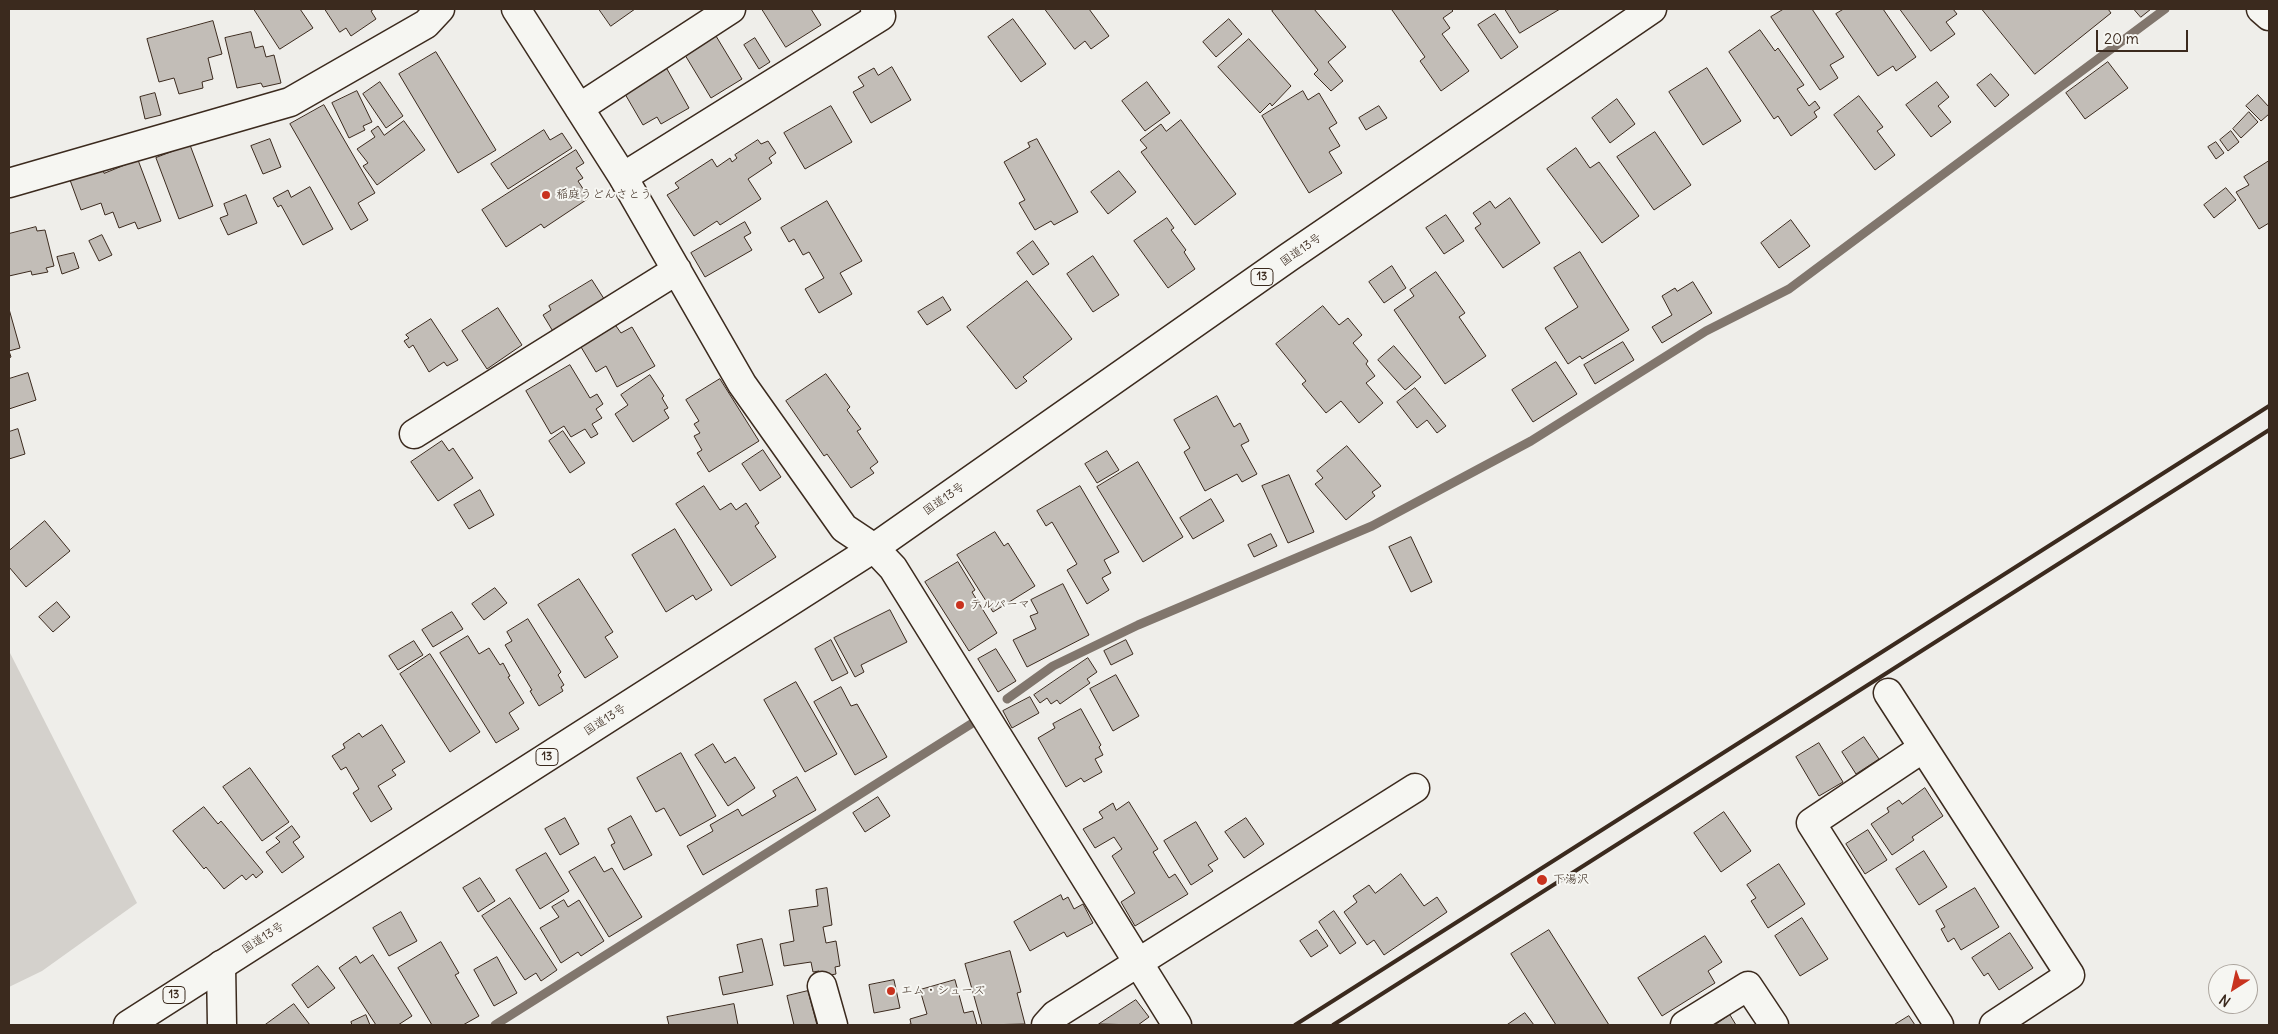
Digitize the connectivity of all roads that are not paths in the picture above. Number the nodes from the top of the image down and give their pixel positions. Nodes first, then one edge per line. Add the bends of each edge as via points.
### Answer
1 (440, 9) edge
2 (516, 9) edge
3 (731, 9) edge
4 (876, 9) edge
5 (1652, 9) edge
6 (2261, 9) edge
7 (2269, 16) edge
8 (579, 108) junction
9 (623, 177) junction
10 (9, 182) edge
11 (677, 270) junction
12 (414, 434) dead end
13 (874, 548) junction
14 (1888, 694) dead end
15 (1924, 748) junction
16 (1415, 788) dead end
17 (1139, 963) junction
18 (221, 965) junction
19 (822, 986) dead end
20 (128, 1025) edge
21 (222, 1025) edge
22 (833, 1025) edge
23 (1046, 1025) edge
24 (1177, 1025) edge
25 (1685, 1025) edge
26 (1774, 1025) edge
27 (1939, 1025) edge
28 (1994, 1025) edge

1 - 10 main road via 426,24 290,102
2 - 8 main road
3 - 8 main road
4 - 9 main road via 881,16
5 - 13 main road, 国道13号 / 13
6 - 7 main road
8 - 9 main road
9 - 11 main road
11 - 12 main road
11 - 13 main road via 742,384 844,528
13 - 17 main road via 893,568
13 - 18 main road, 国道13号 / 13
14 - 15 main road
15 - 27 main road via 1811,824
15 - 28 main road via 2070,975
16 - 17 main road
17 - 23 main road via 1055,1015
17 - 24 main road
18 - 20 main road, 13
18 - 21 main road
19 - 22 main road
25 - 26 main road via 1748,986

